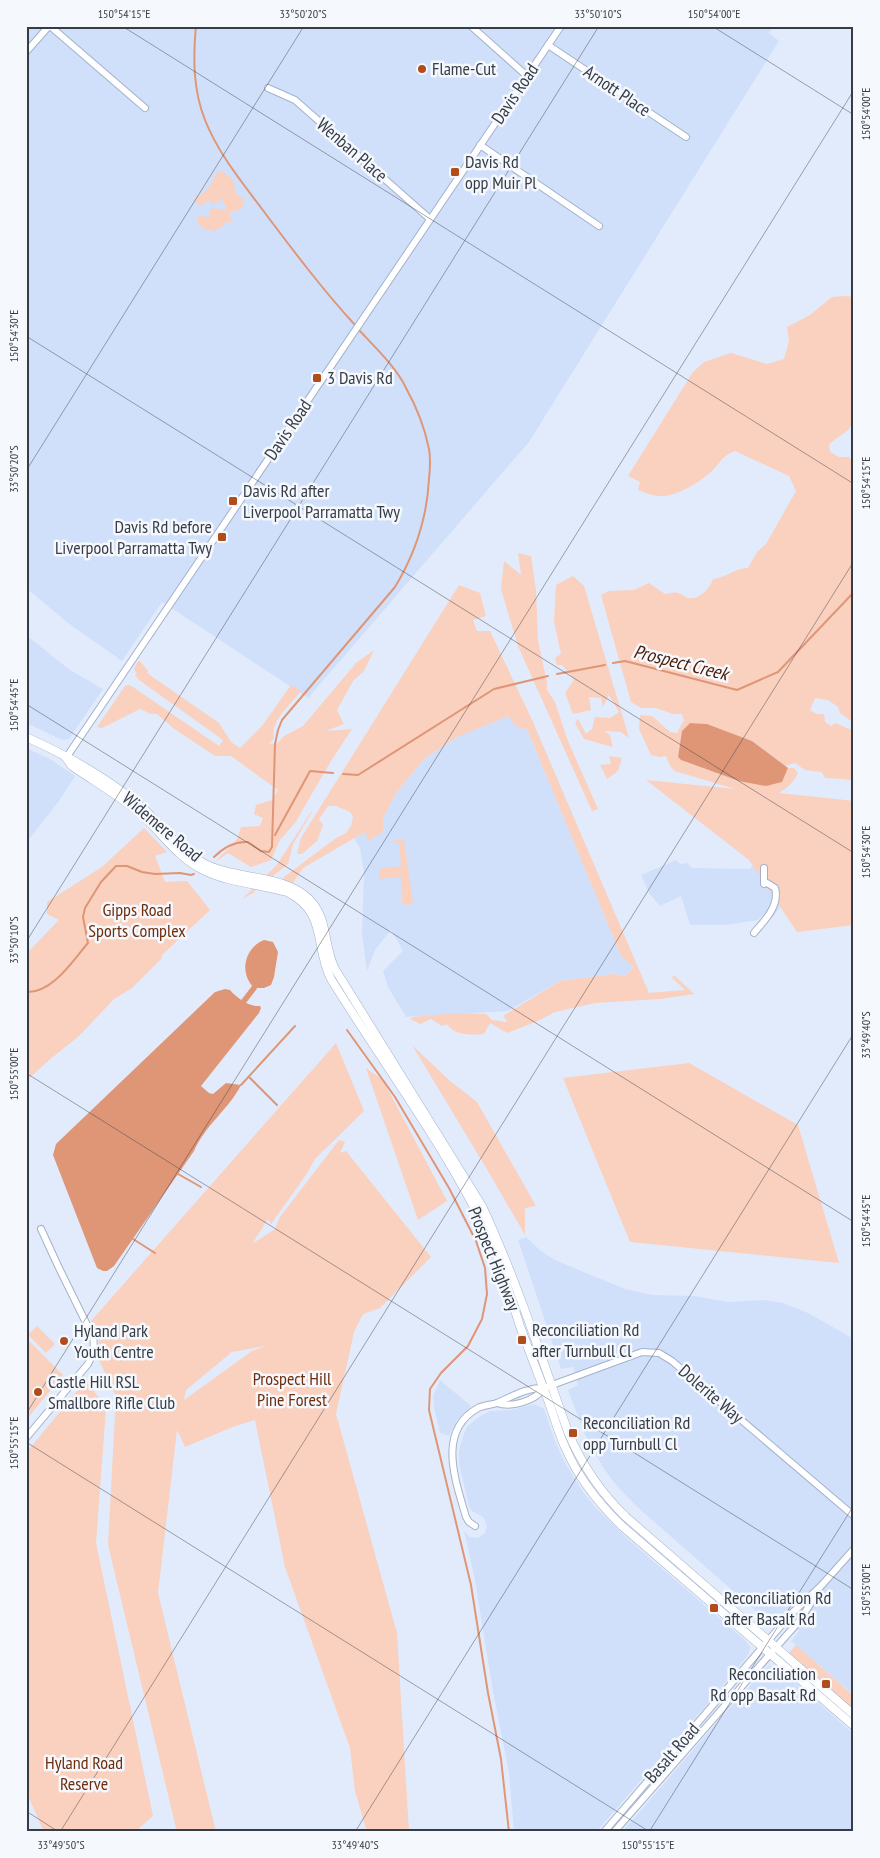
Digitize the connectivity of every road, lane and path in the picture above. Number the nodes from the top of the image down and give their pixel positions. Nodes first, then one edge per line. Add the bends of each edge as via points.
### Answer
1 (50, 26) edge
2 (471, 26) edge
3 (561, 26) edge
4 (548, 45) junction
5 (26, 52) edge
6 (527, 76) junction
7 (268, 88) dead end
8 (145, 108) dead end
9 (686, 136) dead end
10 (480, 145) junction
11 (430, 218) junction
12 (599, 226) dead end
13 (26, 737) edge
14 (66, 758) junction
15 (764, 868) dead end
16 (262, 883) joint
17 (754, 933) dead end
18 (41, 1229) dead end
19 (548, 1387) junction
20 (26, 1438) edge
21 (854, 1516) edge
22 (475, 1526) dead end
23 (854, 1549) edge
24 (821, 1586) junction
25 (765, 1644) junction
26 (776, 1647) junction
27 (770, 1654) junction
28 (854, 1715) edge
29 (854, 1726) edge
30 (686, 1737) junction
31 (692, 1743) junction
32 (604, 1832) edge
33 (614, 1832) edge

1 - 5 street
1 - 8 street
2 - 6 street
3 - 4 street, Davis Road
4 - 6 street, Davis Road
4 - 9 street, Arnott Place
6 - 10 street, Davis Road
7 - 11 street, Wenban Place via 296,100
10 - 11 street, Davis Road
10 - 12 street
11 - 14 street, Davis Road
13 - 14 main road, Widemere Road
14 - 16 main road, Widemere Road via 72,766 134,809 191,863
15 - 17 street via 764,884 775,888 777,894 774,907
16 - 19 main road, Prospect Highway via 296,897 315,917 324,963 330,976 474,1207
18 - 20 street via 93,1337 94,1347 88,1364
19 - 21 street, Dolerite Way via 642,1352 659,1353
19 - 22 street, Dolerite Way via 538,1397 483,1406 472,1412 457,1431 453,1444 453,1471 466,1517
19 - 25 main road, Prospect Highway via 568,1454 599,1501 622,1526
23 - 24 street, Basalt Road
24 - 25 street, Basalt Road
24 - 26 street, Basalt Road via 800,1620
25 - 26 main road, Prospect Highway
25 - 27 main road, Prospect Highway
25 - 30 street, Basalt Road
26 - 27 street, Basalt Road
26 - 28 main road, Prospect Highway
27 - 29 main road, Prospect Highway
27 - 31 street, Basalt Road
30 - 31 street
30 - 32 street, Basalt Road
31 - 33 street, Basalt Road

